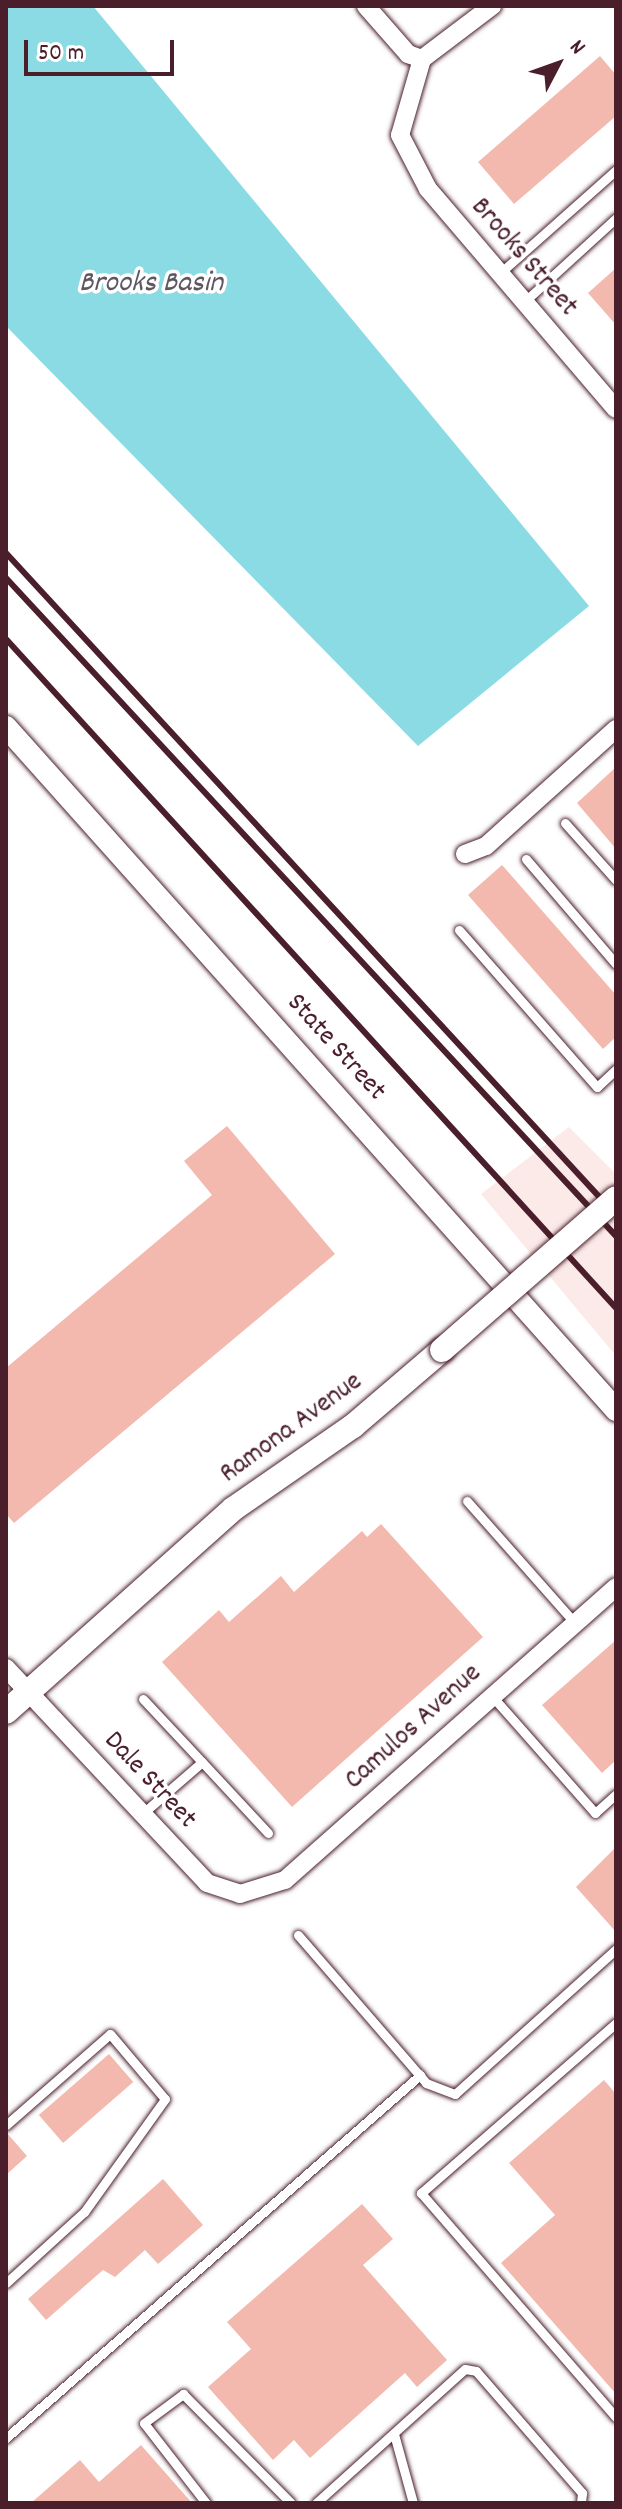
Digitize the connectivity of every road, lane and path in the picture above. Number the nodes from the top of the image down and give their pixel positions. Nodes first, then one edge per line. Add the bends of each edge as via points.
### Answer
1 (366, 6) edge
2 (492, 6) edge
3 (422, 59) junction
4 (616, 170) edge
5 (616, 218) edge
6 (500, 273) junction
7 (524, 302) junction
8 (616, 409) edge
9 (6, 727) edge
10 (616, 729) edge
11 (565, 823) dead end
12 (465, 854) dead end
13 (526, 859) dead end
14 (616, 880) edge
15 (459, 930) dead end
16 (616, 964) edge
17 (616, 1069) edge
18 (616, 1198) edge
19 (616, 1410) edge
20 (467, 1501) dead end
21 (616, 1587) edge
22 (575, 1623) junction
23 (6, 1668) edge
24 (27, 1693) junction
25 (492, 1696) junction
26 (143, 1699) dead end
27 (6, 1712) edge
28 (202, 1762) junction
29 (616, 1794) edge
30 (142, 1814) junction
31 (268, 1833) dead end
32 (240, 1894) joint
33 (298, 1935) dead end
34 (616, 1949) edge
35 (616, 2023) edge
36 (420, 2075) junction
37 (6, 2125) edge
38 (6, 2283) edge
39 (616, 2417) edge
40 (394, 2434) junction
41 (6, 2438) edge
42 (206, 2503) edge
43 (291, 2503) edge
44 (316, 2503) edge
45 (413, 2503) edge
46 (581, 2503) edge

1 - 3 street via 408,54
2 - 3 street
3 - 6 street, Brooks Street via 400,135 428,189
4 - 6 lane
5 - 7 lane
6 - 7 street, Brooks Street
7 - 8 street, Brooks Street
9 - 19 street, State Street
10 - 12 street via 486,846
11 - 14 lane
13 - 16 lane
15 - 17 lane via 597,1087
18 - 24 main road, Ramona Avenue, bridge via 353,1426 233,1509
20 - 22 lane
21 - 22 street, Camulos Avenue
22 - 25 street, Camulos Avenue
23 - 24 street, Dale Street
24 - 27 main road, Ramona Avenue
24 - 30 street, Dale Street
25 - 29 lane via 595,1813
25 - 32 street, Camulos Avenue via 285,1880
26 - 28 lane
28 - 30 lane
28 - 31 lane
30 - 32 street, Dale Street via 207,1883
33 - 36 lane
34 - 36 lane via 455,2094
35 - 39 lane via 421,2193
36 - 41 lane
37 - 38 lane via 110,2034 165,2099 84,2212
40 - 44 lane
40 - 45 lane
40 - 46 lane via 465,2369 476,2371 582,2493
42 - 43 lane via 144,2423 183,2394

